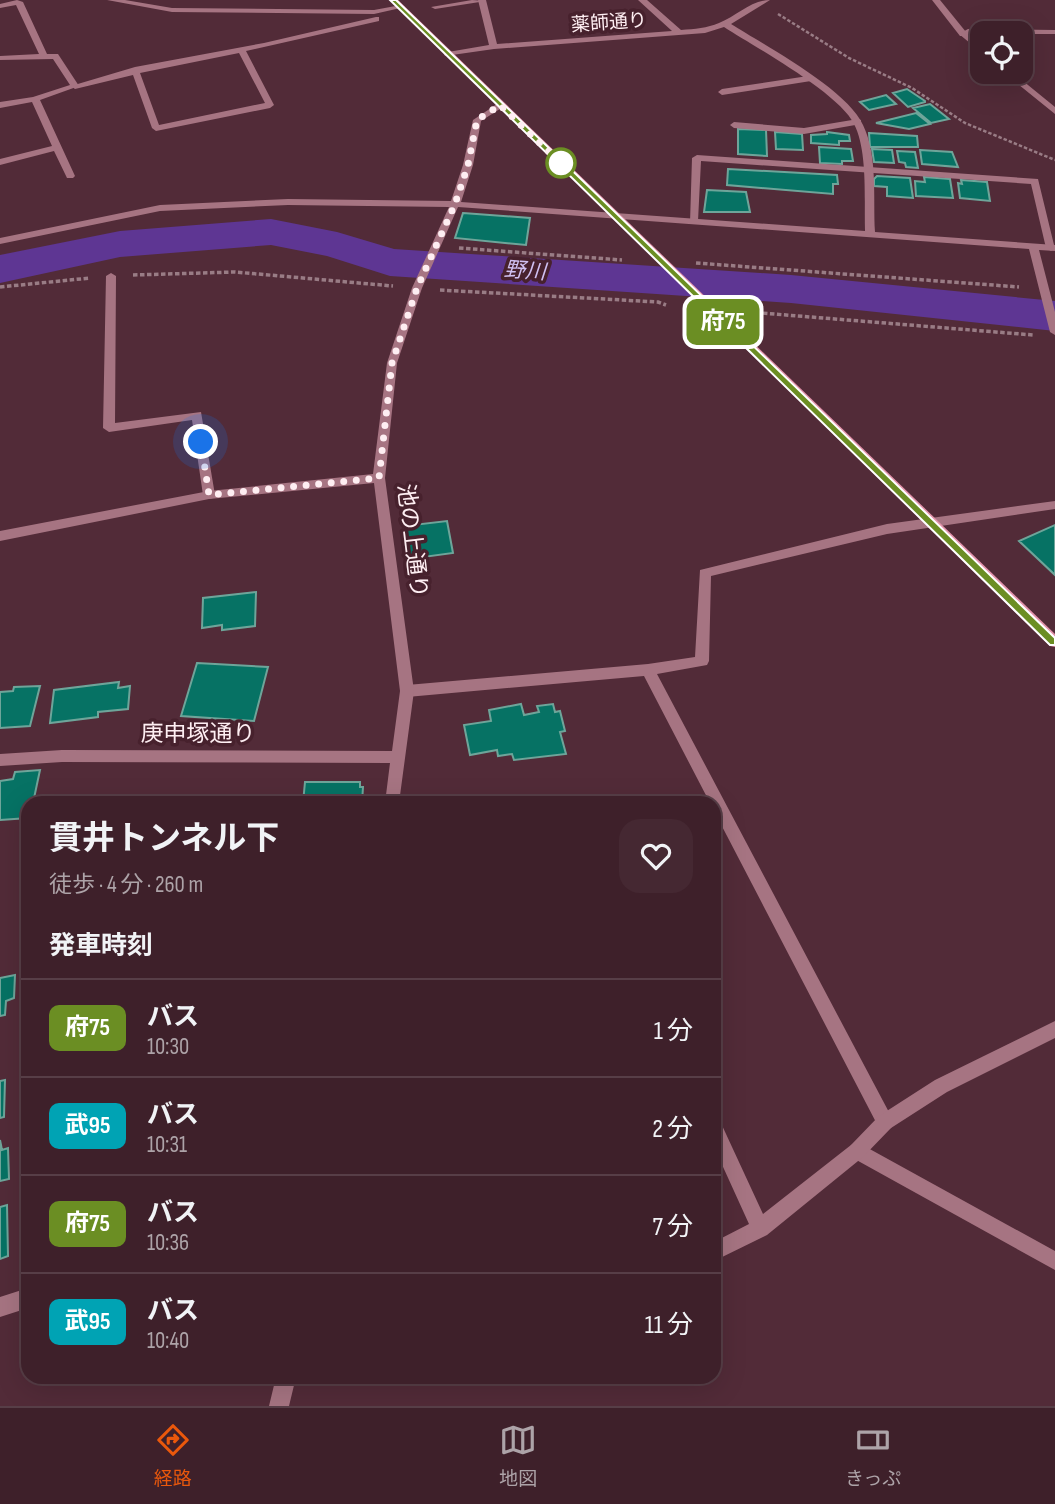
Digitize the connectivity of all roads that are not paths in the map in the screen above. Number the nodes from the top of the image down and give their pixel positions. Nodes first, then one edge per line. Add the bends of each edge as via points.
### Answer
1 (111, 0) edge
2 (482, 0) edge
3 (642, 0) edge
4 (936, 0) edge
5 (763, 1) edge
6 (397, 3) edge
7 (0, 6) edge
8 (435, 7) dead end
9 (376, 19) dead end
10 (724, 24) junction
11 (1055, 32) edge
12 (680, 33) junction
13 (963, 34) junction
14 (970, 40) edge
15 (494, 47) junction
16 (242, 51) junction
17 (448, 54) junction
18 (44, 56) junction
19 (0, 58) edge
20 (135, 71) junction
21 (808, 79) junction
22 (1022, 84) edge
23 (75, 86) junction
24 (722, 92) dead end
25 (35, 99) junction
26 (0, 105) edge
27 (500, 105) junction
28 (1055, 111) edge
29 (858, 122) junction
30 (734, 125) dead end
31 (55, 148) junction
32 (0, 162) edge
33 (866, 170) junction
34 (70, 176) dead end
35 (455, 204) junction
36 (618, 216) junction
37 (693, 221) junction
38 (870, 234) junction
39 (0, 241) edge
40 (1033, 247) junction
41 (1053, 248) edge
42 (111, 276) road end
43 (1055, 332) edge
44 (379, 478) junction
45 (209, 495) junction
46 (1055, 505) edge
47 (932, 522) junction
48 (0, 536) edge
49 (1055, 642) edge
50 (648, 670) junction
51 (407, 691) junction
52 (397, 757) junction
53 (0, 760) edge
54 (393, 796) edge
55 (714, 796) edge
56 (721, 809) edge
57 (1055, 1029) edge
58 (885, 1122) junction
59 (721, 1142) edge
60 (857, 1151) junction
61 (760, 1228) junction
62 (721, 1248) edge
63 (1055, 1261) edge
64 (21, 1300) edge
65 (0, 1307) edge
66 (284, 1384) edge
67 (279, 1406) edge

1 - 6 street via 172,10 374,12
2 - 8 street
2 - 15 street
3 - 12 street
4 - 13 street
5 - 10 street, 薬師通り
6 - 17 main road
7 - 18 street via 19,2
9 - 16 street
10 - 12 street, 薬師通り
10 - 21 street
11 - 13 street via 968,30
12 - 15 street, 薬師通り
13 - 14 street
15 - 17 street, 薬師通り
16 - 20 street
16 - 20 street via 270,105 156,128
17 - 27 main road
18 - 19 street
18 - 23 street via 55,56
20 - 23 street
21 - 24 street
21 - 29 street
22 - 28 street
23 - 25 street
25 - 26 street
25 - 31 street
27 - 35 street via 477,120
27 - 36 main road
29 - 30 street via 804,131
29 - 33 street
31 - 32 street
31 - 34 street
33 - 37 street via 697,158
33 - 38 street
33 - 41 street via 1035,181
35 - 36 street
35 - 39 street via 288,202 160,208
35 - 44 street, 池の上通り via 417,288 392,363
36 - 37 street
36 - 47 main road
37 - 38 street
38 - 40 street
40 - 41 street
40 - 43 street
42 - 45 street via 109,428 197,415
44 - 45 street
44 - 51 street, 池の上通り
45 - 48 street
46 - 47 street
47 - 49 main road
47 - 50 street via 705,573 702,661
50 - 51 street
50 - 55 street
51 - 52 street, 池の上通り
52 - 53 street, 庚申塚通り via 62,756
52 - 54 street, 池の上通り
56 - 58 street
57 - 58 street via 941,1086
58 - 60 street
59 - 61 street
60 - 61 street
60 - 63 street
61 - 62 street
64 - 65 street
66 - 67 street

